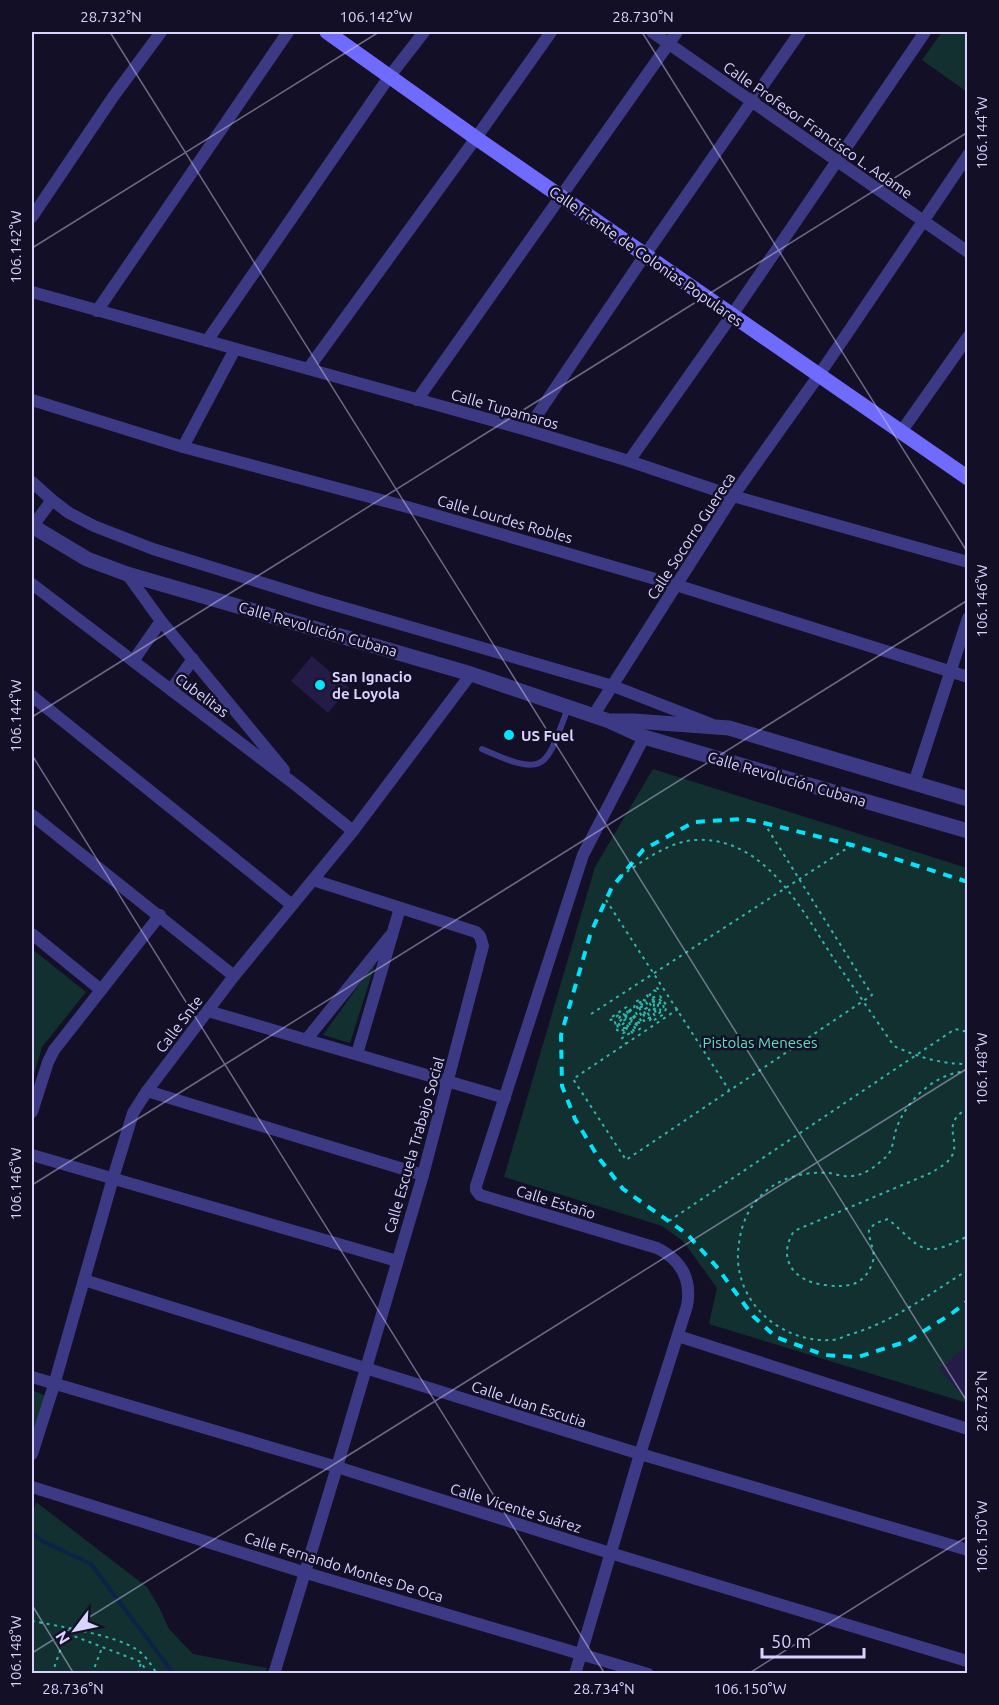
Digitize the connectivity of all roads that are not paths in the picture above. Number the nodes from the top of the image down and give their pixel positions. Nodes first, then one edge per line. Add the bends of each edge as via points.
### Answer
1 (161, 32) edge
2 (288, 32) edge
3 (327, 32) edge
4 (424, 32) edge
5 (551, 32) edge
6 (652, 32) edge
7 (677, 32) edge
8 (800, 32) edge
9 (925, 32) edge
10 (669, 43) junction
11 (389, 77) junction
12 (753, 102) junction
13 (476, 138) junction
14 (968, 155) edge
15 (836, 160) junction
16 (561, 197) junction
17 (32, 217) edge
18 (924, 222) junction
19 (968, 252) edge
20 (645, 255) junction
21 (32, 292) edge
22 (97, 310) junction
23 (732, 315) junction
24 (968, 337) edge
25 (207, 341) junction
26 (235, 349) junction
27 (308, 369) junction
28 (819, 375) junction
29 (32, 400) edge
30 (417, 400) junction
31 (527, 430) junction
32 (901, 432) junction
33 (183, 447) junction
34 (628, 461) junction
35 (968, 478) edge
36 (32, 482) edge
37 (733, 496) junction
38 (52, 500) junction
39 (32, 527) edge
40 (968, 562) edge
41 (127, 574) junction
42 (32, 584) edge
43 (676, 585) junction
44 (968, 618) edge
45 (161, 621) junction
46 (193, 659) junction
47 (133, 661) junction
48 (950, 672) junction
49 (471, 674) junction
50 (968, 677) edge
51 (613, 686) junction
52 (171, 690) junction
53 (32, 696) edge
54 (568, 708) junction
55 (593, 716) junction
56 (609, 721) junction
57 (715, 725) junction
58 (644, 737) junction
59 (483, 749) dead end
60 (914, 783) junction
61 (297, 786) junction
62 (968, 799) edge
63 (32, 815) edge
64 (353, 831) junction
65 (968, 831) edge
66 (313, 880) junction
67 (292, 905) junction
68 (400, 908) junction
69 (160, 915) junction
70 (393, 933) junction
71 (32, 934) edge
72 (234, 976) junction
73 (101, 990) junction
74 (208, 1011) junction
75 (306, 1040) junction
76 (357, 1054) junction
77 (449, 1082) junction
78 (147, 1091) junction
79 (505, 1098) junction
80 (32, 1112) edge
81 (32, 1155) edge
82 (423, 1175) junction
83 (112, 1178) junction
84 (397, 1261) junction
85 (84, 1280) junction
86 (678, 1336) junction
87 (366, 1368) junction
88 (32, 1377) edge
89 (54, 1385) junction
90 (968, 1429) edge
91 (32, 1454) edge
92 (640, 1454) junction
93 (337, 1467) junction
94 (32, 1487) edge
95 (968, 1550) edge
96 (610, 1553) junction
97 (303, 1572) junction
98 (581, 1653) junction
99 (967, 1661) edge
100 (277, 1673) edge
101 (574, 1674) edge
102 (648, 1674) edge
103 (963, 1674) edge

1 - 17 street via 112,97
2 - 22 street
3 - 11 main road, Calle Frente de Colonias Populares
4 - 11 street
5 - 13 street
6 - 10 street, Calle Profesor Francisco L. Adame
7 - 10 street
8 - 12 street
9 - 15 street
10 - 12 street, Calle Profesor Francisco L. Adame
10 - 16 street
11 - 13 main road, Calle Frente de Colonias Populares
11 - 25 street
12 - 15 street, Calle Profesor Francisco L. Adame
12 - 20 street
13 - 16 main road, Calle Frente de Colonias Populares
13 - 27 street
14 - 18 street, Calle Socorro Guereca
15 - 18 street, Calle Profesor Francisco L. Adame
15 - 23 street
16 - 20 main road, Calle Frente de Colonias Populares
16 - 30 street
18 - 19 street, Calle Profesor Francisco L. Adame
18 - 28 street, Calle Socorro Guereca
20 - 23 main road, Calle Frente de Colonias Populares
20 - 31 street
21 - 22 street, Calle Tupamaros
22 - 25 street, Calle Tupamaros
23 - 28 main road, Calle Frente de Colonias Populares
23 - 34 street
24 - 32 street
25 - 26 street, Calle Tupamaros
26 - 27 street, Calle Tupamaros
26 - 33 street
27 - 30 street, Calle Tupamaros
28 - 32 main road, Calle Frente de Colonias Populares
28 - 37 street, Calle Socorro Guereca
29 - 33 street, Calle Lourdes Robles
30 - 31 street, Calle Tupamaros
31 - 34 street, Calle Tupamaros
32 - 35 main road, Calle Frente de Colonias Populares
33 - 43 street, Calle Lourdes Robles
34 - 37 street, Calle Tupamaros
36 - 38 street
37 - 40 street, Calle Tupamaros
37 - 43 street, Calle Socorro Guereca
38 - 39 street
38 - 51 street via 94,526 153,549
39 - 41 street, Calle Revolución Cubana via 87,559
41 - 45 street
41 - 49 street, Calle Revolución Cubana
42 - 47 street, Cubelitas
43 - 48 street, Calle Lourdes Robles
43 - 51 street, Calle Socorro Guereca
44 - 48 street
45 - 46 street
45 - 47 street
46 - 52 street
46 - 61 street
47 - 52 street, Cubelitas
48 - 50 street, Calle Lourdes Robles
48 - 60 street
49 - 54 street, Calle Revolución Cubana
49 - 64 street, Calle Snte
51 - 55 street, Calle Socorro Guereca
51 - 57 street
52 - 61 street, Cubelitas
53 - 67 street
54 - 55 street, Calle Revolución Cubana
54 - 59 lane via 550,755 537,765 524,765
55 - 56 street, Calle Revolución Cubana
56 - 57 street, Calle Revolución Cubana
56 - 58 street, Calle Revolución Cubana
57 - 60 street, Calle Revolución Cubana
58 - 65 street, Calle Revolución Cubana
58 - 79 street, Calle Estaño via 583,855
60 - 62 street, Calle Revolución Cubana
61 - 64 street, Cubelitas
63 - 69 street
64 - 66 street, Calle Snte
66 - 67 street, Calle Snte
66 - 68 street
67 - 72 street, Calle Snte
68 - 70 street
68 - 77 street, Calle Escuela Trabajo Social via 476,932 483,946
69 - 72 street
69 - 73 street
70 - 75 street
70 - 76 street
71 - 73 street
72 - 74 street, Calle Snte
73 - 80 street via 54,1050
74 - 75 street
74 - 78 street, Calle Snte
75 - 76 street
76 - 77 street
77 - 79 street
77 - 82 street, Calle Escuela Trabajo Social
78 - 82 street
78 - 83 street, Calle Snte via 133,1113
79 - 86 street, Calle Estaño via 477,1193 657,1248 670,1256 679,1263 688,1286
81 - 83 street
82 - 84 street, Calle Escuela Trabajo Social
83 - 84 street
83 - 85 street, Calle Snte
84 - 87 street, Calle Escuela Trabajo Social
85 - 87 street, Calle Juan Escutia
85 - 89 street, Calle Snte
86 - 90 street
86 - 92 street, Calle Estaño
87 - 92 street, Calle Juan Escutia
87 - 93 street, Calle Escuela Trabajo Social
88 - 89 street, Calle Vicente Suárez
89 - 91 street, Calle Snte
89 - 93 street, Calle Vicente Suárez
92 - 95 street, Calle Juan Escutia
92 - 96 street, Calle Estaño
93 - 96 street, Calle Vicente Suárez
93 - 97 street, Calle Escuela Trabajo Social
94 - 97 street, Calle Fernando Montes De Oca
96 - 98 street, Calle Estaño
96 - 99 street, Calle Vicente Suárez
97 - 98 street, Calle Fernando Montes De Oca
97 - 100 street, Calle Escuela Trabajo Social
98 - 101 street, Calle Estaño
98 - 102 street, Calle Fernando Montes De Oca
99 - 103 street

